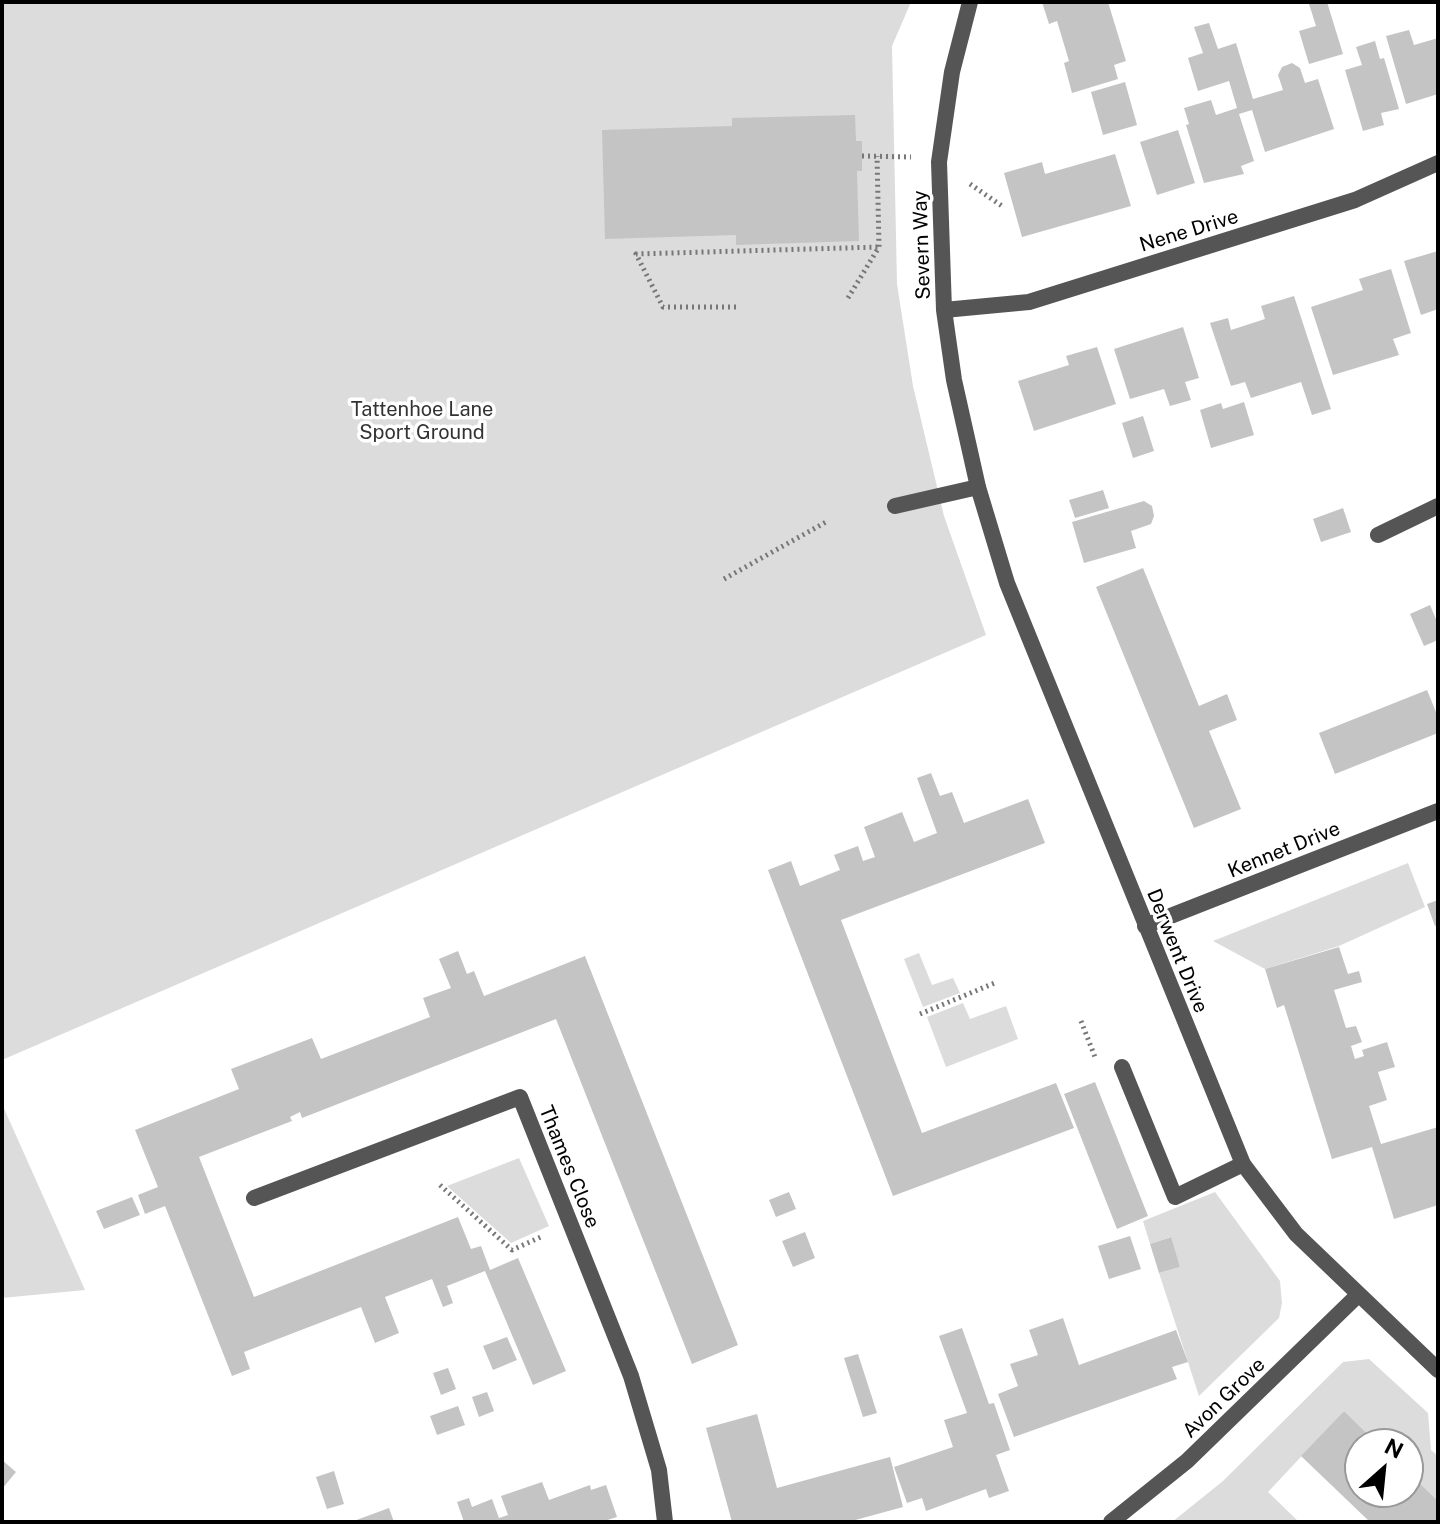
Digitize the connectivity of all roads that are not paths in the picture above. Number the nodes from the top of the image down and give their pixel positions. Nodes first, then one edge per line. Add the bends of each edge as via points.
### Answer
1 (970, 2) edge
2 (1438, 163) edge
3 (944, 310) junction
4 (978, 487) junction
5 (895, 506) dead end
6 (1438, 506) edge
7 (1378, 535) dead end
8 (1438, 811) edge
9 (1145, 926) junction
10 (1122, 1067) dead end
11 (1243, 1164) junction
12 (254, 1198) dead end
13 (1358, 1295) junction
14 (1438, 1370) edge
15 (665, 1522) edge
16 (1111, 1522) edge

1 - 3 street, Severn Way via 952,72 939,162
2 - 3 street, Nene Drive via 1355,200 1029,302
3 - 4 street, Severn Way
4 - 5 street
4 - 9 street, Derwent Drive via 1007,583
6 - 7 street
8 - 9 street, Kennet Drive
9 - 11 street, Derwent Drive
10 - 11 street via 1175,1197
11 - 13 street, Derwent Drive via 1296,1234
12 - 15 street, Thames Close via 520,1097 631,1376 659,1470
13 - 14 street, Derwent Drive
13 - 16 street, Avon Grove via 1187,1461

